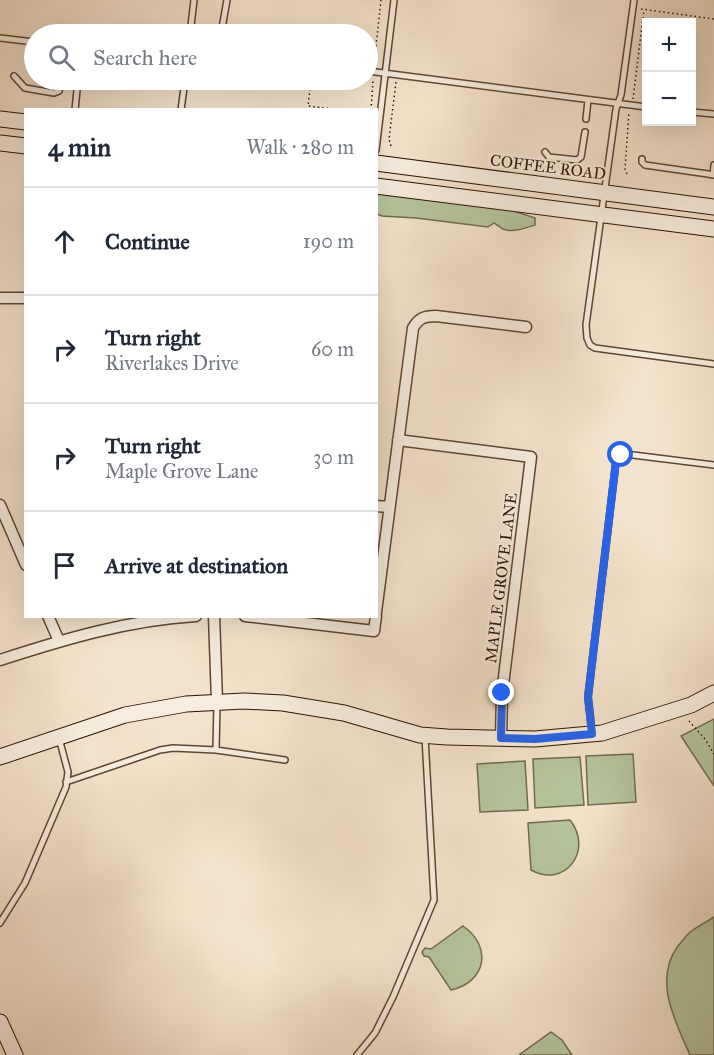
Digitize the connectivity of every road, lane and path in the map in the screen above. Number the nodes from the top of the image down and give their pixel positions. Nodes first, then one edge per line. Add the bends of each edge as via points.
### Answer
1 (194, 0) edge
2 (227, 0) edge
3 (381, 0) edge
4 (394, 0) edge
5 (634, 0) edge
6 (641, 7) dead end
7 (644, 10) junction
8 (714, 19) edge
9 (191, 24) edge
10 (223, 24) edge
11 (377, 24) edge
12 (0, 38) edge
13 (24, 41) edge
14 (378, 72) edge
15 (386, 73) junction
16 (14, 76) dead end
17 (24, 87) edge
18 (37, 90) edge
19 (59, 90) edge
20 (77, 90) edge
21 (184, 90) edge
22 (310, 90) edge
23 (373, 90) edge
24 (588, 100) junction
25 (619, 103) junction
26 (631, 105) junction
27 (642, 106) edge
28 (75, 108) edge
29 (181, 108) edge
30 (324, 108) edge
31 (371, 108) edge
32 (696, 112) edge
33 (714, 114) edge
34 (0, 119) edge
35 (586, 119) dead end
36 (24, 122) edge
37 (585, 132) dead end
38 (378, 135) edge
39 (0, 143) edge
40 (24, 146) edge
41 (545, 152) dead end
42 (642, 159) dead end
43 (378, 164) edge
44 (714, 165) edge
45 (627, 174) dead end
46 (378, 186) edge
47 (605, 192) junction
48 (714, 207) edge
49 (601, 214) junction
50 (714, 229) edge
51 (0, 298) edge
52 (24, 298) edge
53 (526, 327) dead end
54 (714, 364) edge
55 (398, 440) junction
56 (714, 465) edge
57 (0, 505) edge
58 (378, 506) edge
59 (389, 507) junction
60 (24, 560) edge
61 (378, 596) edge
62 (49, 618) edge
63 (175, 618) edge
64 (214, 618) edge
65 (262, 618) edge
66 (376, 618) edge
67 (59, 641) junction
68 (0, 660) edge
69 (713, 696) edge
70 (217, 701) junction
71 (689, 720) dead end
72 (592, 734) junction
73 (425, 735) junction
74 (59, 737) junction
75 (501, 738) junction
76 (216, 750) junction
77 (714, 754) edge
78 (0, 757) edge
79 (285, 760) dead end
80 (66, 782) junction
81 (0, 923) edge
82 (0, 1022) edge
83 (15, 1055) edge
84 (357, 1055) edge

1 - 9 lane
2 - 10 lane
3 - 11 path
4 - 15 lane
5 - 25 lane
6 - 7 path
7 - 8 path
7 - 26 path
12 - 13 lane
14 - 15 lane
15 - 24 lane
15 - 38 lane
16 - 17 lane
18 - 19 lane
20 - 28 lane
21 - 29 lane
22 - 30 path via 308,106
23 - 31 path
24 - 25 lane
24 - 35 lane
25 - 26 lane
25 - 47 lane
26 - 27 lane
26 - 45 path
32 - 33 lane
34 - 36 main road
37 - 41 lane via 581,157 577,160
39 - 40 main road
42 - 44 lane via 645,165 713,175
43 - 47 main road, COFFEE ROAD
46 - 49 main road
47 - 48 main road, COFFEE ROAD
47 - 49 lane
49 - 50 main road
49 - 54 lane via 586,325 590,345
51 - 52 street
53 - 55 street via 436,316 418,320 410,340
55 - 59 street
55 - 75 street, MAPLE GROVE LANE via 531,457 502,693
56 - 72 lane via 633,455 621,455 616,461 588,697
57 - 60 street
58 - 59 street
59 - 61 street
62 - 67 street
63 - 67 street via 106,628
64 - 70 street
65 - 66 street via 374,631
67 - 68 street
69 - 72 main road
70 - 73 main road via 313,707
70 - 74 main road via 135,713
70 - 76 lane
71 - 77 path
72 - 75 main road
73 - 75 main road
73 - 84 lane via 434,900 393,997 375,1033
74 - 78 main road
74 - 80 lane via 68,772
76 - 79 lane
76 - 80 lane via 160,750
80 - 81 lane via 25,883
82 - 83 main road

